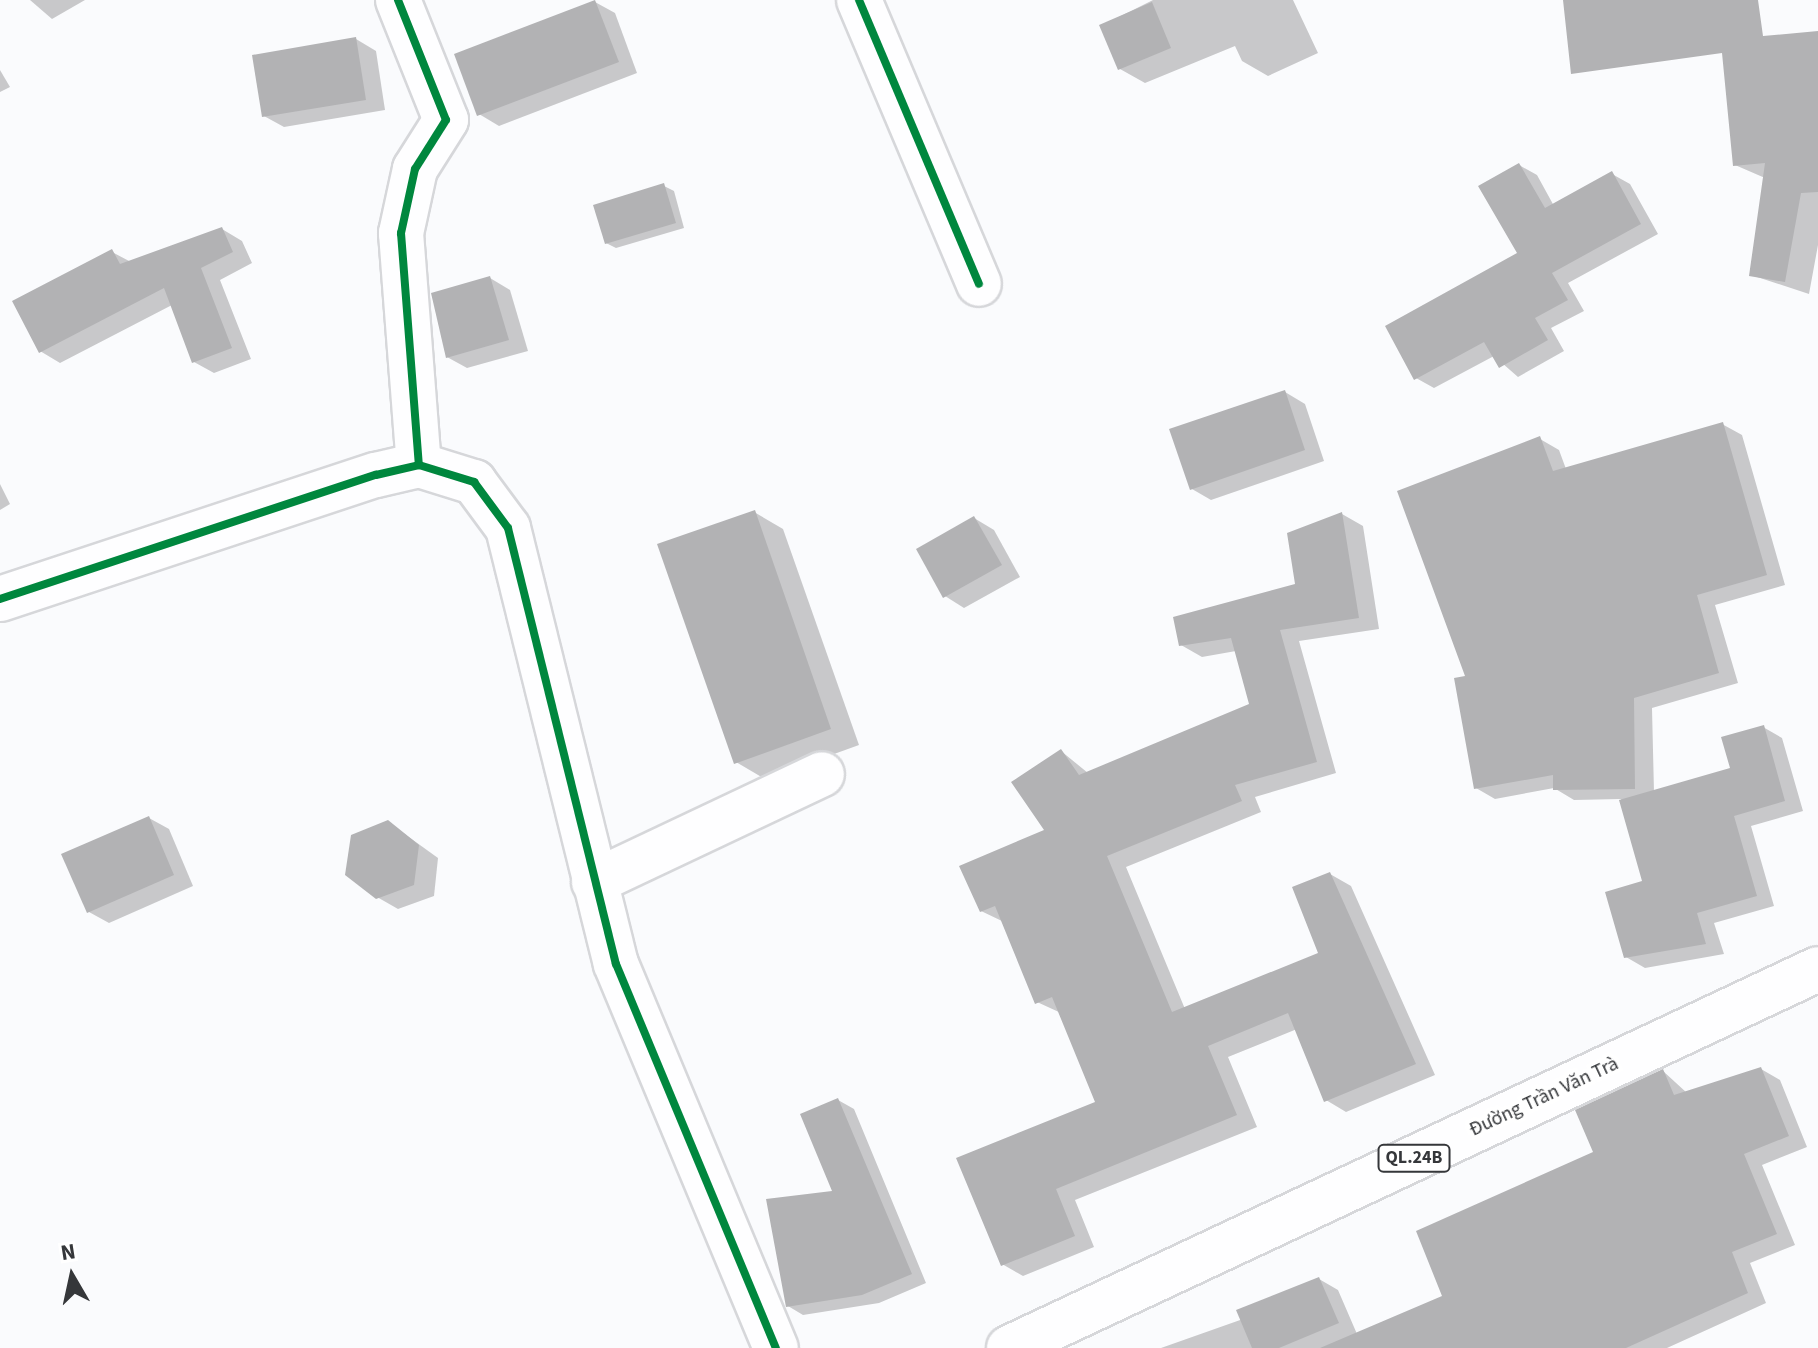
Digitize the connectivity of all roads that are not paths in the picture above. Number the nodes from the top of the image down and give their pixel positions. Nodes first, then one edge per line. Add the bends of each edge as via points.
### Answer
1 (398, 0) edge
2 (859, 0) edge
3 (979, 284) dead end
4 (419, 465) junction
5 (0, 599) edge
6 (822, 774) dead end
7 (594, 882) junction
8 (1818, 969) edge
9 (776, 1348) edge
10 (1009, 1348) edge

1 - 4 street via 446,120 415,169 401,233
2 - 3 street
4 - 5 street
4 - 7 street via 474,482 508,528
6 - 7 street
7 - 9 street via 616,964
8 - 10 street, Đường Trần Văn Trà / QL.24B

